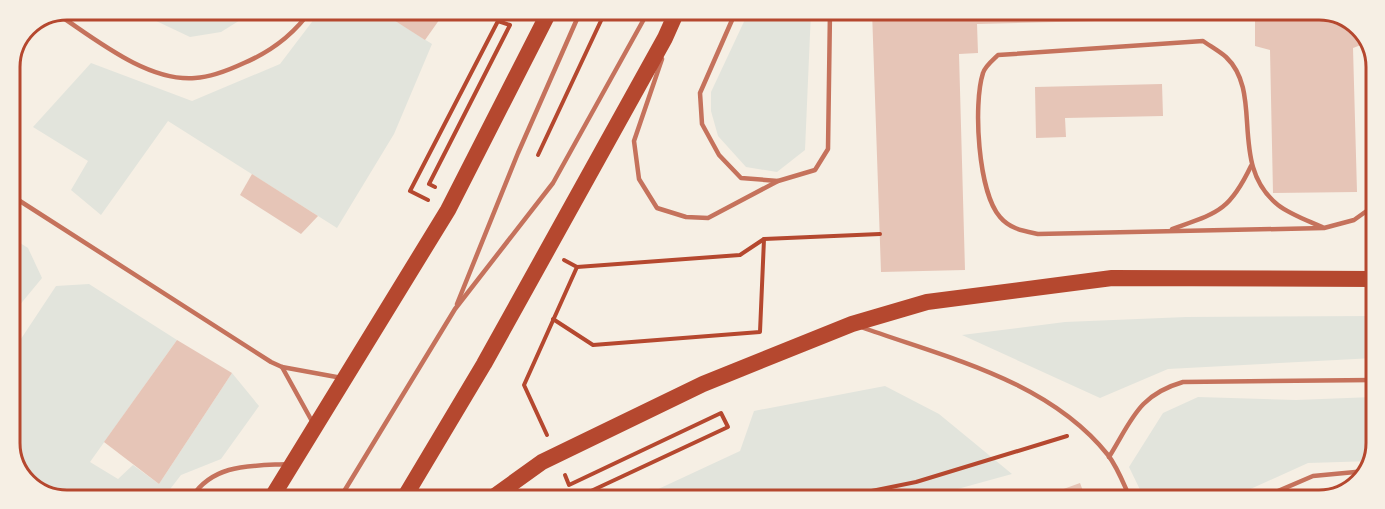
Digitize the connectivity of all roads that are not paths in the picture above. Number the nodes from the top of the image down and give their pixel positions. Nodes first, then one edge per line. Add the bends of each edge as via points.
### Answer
1 (64, 19) edge
2 (305, 19) edge
3 (545, 19) edge
4 (577, 19) edge
5 (644, 19) edge
6 (674, 19) edge
7 (675, 19) edge
8 (732, 19) edge
9 (830, 19) edge
10 (1251, 166) junction
11 (778, 182) junction
12 (19, 201) edge
13 (1365, 212) edge
14 (1324, 228) junction
15 (1167, 231) junction
16 (1366, 279) edge
17 (455, 309) junction
18 (852, 324) junction
19 (282, 367) junction
20 (346, 378) junction
21 (1366, 380) edge
22 (316, 428) junction
23 (1109, 457) junction
24 (294, 464) junction
25 (1356, 472) edge
26 (197, 490) edge
27 (277, 490) edge
28 (345, 490) edge
29 (409, 490) edge
30 (503, 490) edge
31 (1126, 490) edge
32 (1280, 490) edge

1 - 2 lane via 119,55 164,76 195,78 268,53
3 - 20 highway via 448,210
4 - 17 lane
5 - 17 lane via 553,183
6 - 29 highway via 484,364
7 - 11 lane via 634,141 639,179 657,208 686,217 708,218
8 - 11 lane via 700,93 702,124 718,155 741,178
9 - 11 lane via 828,149 814,170
10 - 14 lane via 1278,205
10 - 15 lane via 1230,203 1216,213
10 - 15 lane via 1244,94 1238,74 1226,57 1203,41 998,55 984,70 978,94 987,195 1000,218 1015,229 1038,234
12 - 19 lane
13 - 14 lane via 1354,220
14 - 15 lane
16 - 18 highway via 1112,278 927,302
17 - 28 lane
18 - 23 lane via 1013,382 1072,417
18 - 30 highway via 703,384 542,462
19 - 20 lane
19 - 22 lane
20 - 22 highway
21 - 23 lane via 1183,382 1144,401
22 - 24 highway
23 - 31 lane
24 - 26 lane via 231,467
24 - 27 highway
25 - 32 lane via 1313,476

